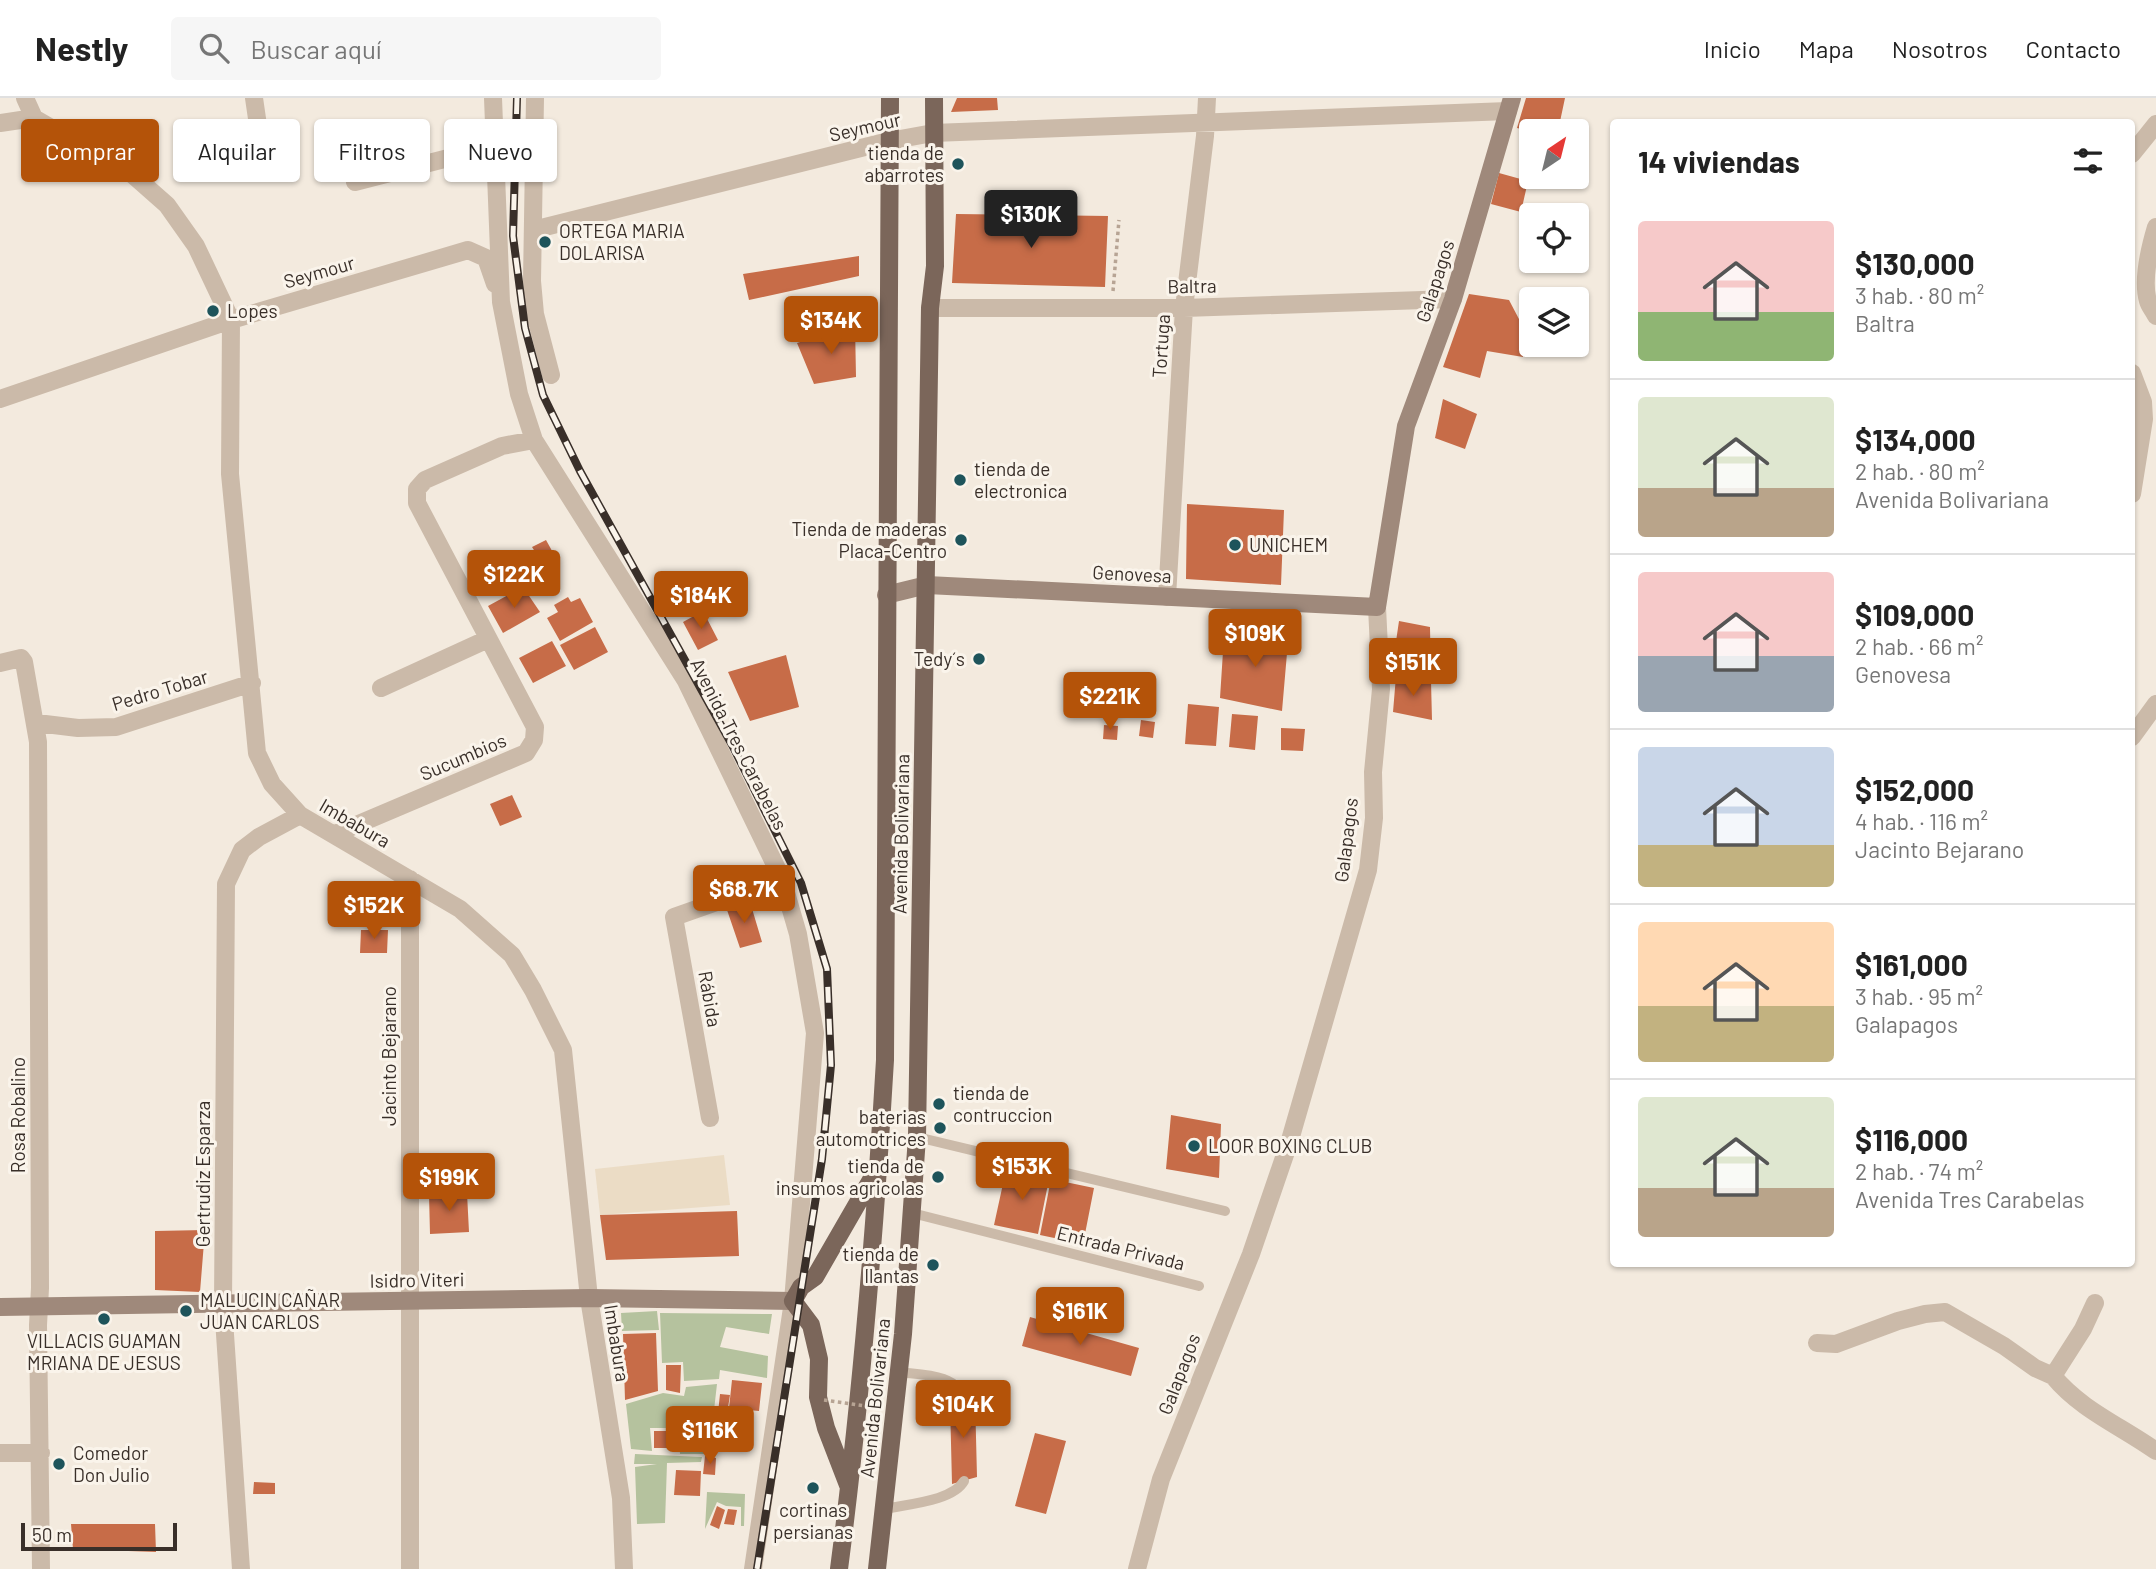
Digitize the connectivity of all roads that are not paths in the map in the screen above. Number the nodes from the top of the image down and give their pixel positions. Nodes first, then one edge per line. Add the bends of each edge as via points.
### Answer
1 (24, 98) edge
2 (254, 98) edge
3 (493, 98) edge
4 (535, 98) edge
5 (890, 98) edge
6 (934, 98) edge
7 (1207, 98) edge
8 (1510, 105) edge
9 (34, 118) junction
10 (257, 119) edge
11 (494, 119) edge
12 (0, 123) edge
13 (1206, 123) junction
14 (2156, 124) edge
15 (933, 133) junction
16 (889, 141) junction
17 (2135, 150) edge
18 (444, 159) edge
19 (496, 182) edge
20 (355, 183) dead end
21 (2156, 226) edge
22 (533, 230) junction
23 (1453, 299) junction
24 (501, 302) junction
25 (1184, 307) junction
26 (930, 308) junction
27 (2156, 316) edge
28 (231, 320) junction
29 (551, 375) dead end
30 (2135, 381) edge
31 (0, 399) edge
32 (534, 440) junction
33 (2135, 475) edge
34 (927, 585) junction
35 (886, 595) junction
36 (1167, 597) junction
37 (1377, 607) junction
38 (488, 639) junction
39 (0, 663) edge
40 (252, 683) junction
41 (381, 688) dead end
42 (2156, 704) edge
43 (37, 723) junction
44 (2135, 733) edge
45 (300, 815) junction
46 (335, 834) junction
47 (782, 879) junction
48 (410, 880) junction
49 (710, 1118) dead end
50 (917, 1137) junction
51 (879, 1167) junction
52 (1225, 1212) dead end
53 (912, 1213) junction
54 (1199, 1286) dead end
55 (589, 1298) junction
56 (411, 1300) junction
57 (793, 1301) junction
58 (2095, 1303) dead end
59 (223, 1305) junction
60 (0, 1307) edge
61 (39, 1307) junction
62 (1817, 1343) dead end
63 (898, 1372) junction
64 (2053, 1376) junction
65 (963, 1400) dead end
66 (2156, 1451) edge
67 (0, 1453) edge
68 (41, 1453) junction
69 (964, 1481) dead end
70 (850, 1490) junction
71 (885, 1509) junction
72 (1147, 1526) junction
73 (41, 1569) edge
74 (241, 1569) edge
75 (410, 1569) edge
76 (624, 1569) edge
77 (753, 1569) edge
78 (839, 1569) edge
79 (877, 1569) edge
80 (1137, 1569) edge
81 (1149, 1569) edge

1 - 9 street
2 - 10 street
3 - 11 street, Avenida Tres Carabelas
4 - 22 street
5 - 16 main road, Avenida Bolivariana
6 - 15 main road, Avenida Bolivariana
7 - 13 street, Tortuga
8 - 13 street, Seymour
8 - 23 street, Galapagos
9 - 12 street
9 - 28 street, Imbabura via 134,176 167,205 197,246
13 - 15 street, Seymour
13 - 25 street, Tortuga
14 - 17 street
15 - 16 street, Seymour
15 - 26 main road, Avenida Bolivariana via 935,266
16 - 22 street, Seymour
16 - 35 main road, Avenida Bolivariana
18 - 20 street
19 - 24 street, Avenida Tres Carabelas
21 - 27 street via 2147,277 2148,300
22 - 29 street via 535,314
23 - 25 street, Baltra
23 - 37 street, Galapagos via 1406,426
24 - 28 street, Seymour via 486,258 468,250
24 - 32 street, Avenida Tres Carabelas via 519,394
25 - 26 street, Baltra
25 - 36 street, Tortuga
26 - 34 main road, Avenida Bolivariana
28 - 31 street, Seymour
28 - 40 street, Imbabura via 230,474
30 - 33 street via 2144,419
32 - 38 street, Sucumbios via 502,446 425,480 417,489 417,503
32 - 47 street, Avenida Tres Carabelas via 686,681
34 - 35 street, Genovesa
34 - 36 street, Genovesa
34 - 50 main road, Avenida Bolivariana
35 - 51 main road, Avenida Bolivariana via 885,1060
36 - 37 street, Genovesa
37 - 72 street, Galapagos via 1381,689 1368,870 1290,1140
38 - 41 street
38 - 46 street, Sucumbios via 535,727 526,753
39 - 43 street, Rosa Robalino via 15,658 24,662
40 - 43 street, Pedro Tobar via 116,727
40 - 45 street, Imbabura via 257,753 272,784
42 - 44 street
43 - 61 street, Rosa Robalino
45 - 46 street, Imbabura
45 - 59 street, Gertrudiz Esparza via 242,850 226,884
46 - 48 street, Imbabura
47 - 49 street, Rábida via 674,917
47 - 57 street, Avenida Tres Carabelas via 798,934 815,1033
48 - 55 street, Imbabura via 460,909 512,955 563,1050
48 - 56 street, Jacinto Bejarano
50 - 52 lane
50 - 53 main road, Avenida Bolivariana
51 - 57 main road via 815,1277
51 - 70 main road, Avenida Bolivariana
53 - 54 lane, Entrada Privada
53 - 63 main road, Avenida Bolivariana
55 - 56 street, Isidro Viteri
55 - 57 street, Isidro Viteri
55 - 76 street, Imbabura via 621,1498
56 - 59 street, Isidro Viteri
56 - 75 street, Jacinto Bejarano
57 - 70 main road via 811,1325 819,1359 818,1397
57 - 77 street, Avenida Tres Carabelas
58 - 64 street
59 - 61 street, Isidro Viteri
59 - 74 street, Gertrudiz Esparza
60 - 61 street, Isidro Viteri
61 - 68 street, Rosa Robalino
62 - 64 street via 1836,1344 1898,1321 1945,1312
63 - 65 lane via 943,1378 962,1393
63 - 71 main road, Avenida Bolivariana
64 - 66 street via 2068,1395
67 - 68 street
68 - 73 street, Rosa Robalino
69 - 71 lane via 949,1495
70 - 78 main road, Avenida Bolivariana
71 - 79 main road, Avenida Bolivariana
72 - 80 street, Galapagos
72 - 81 street

